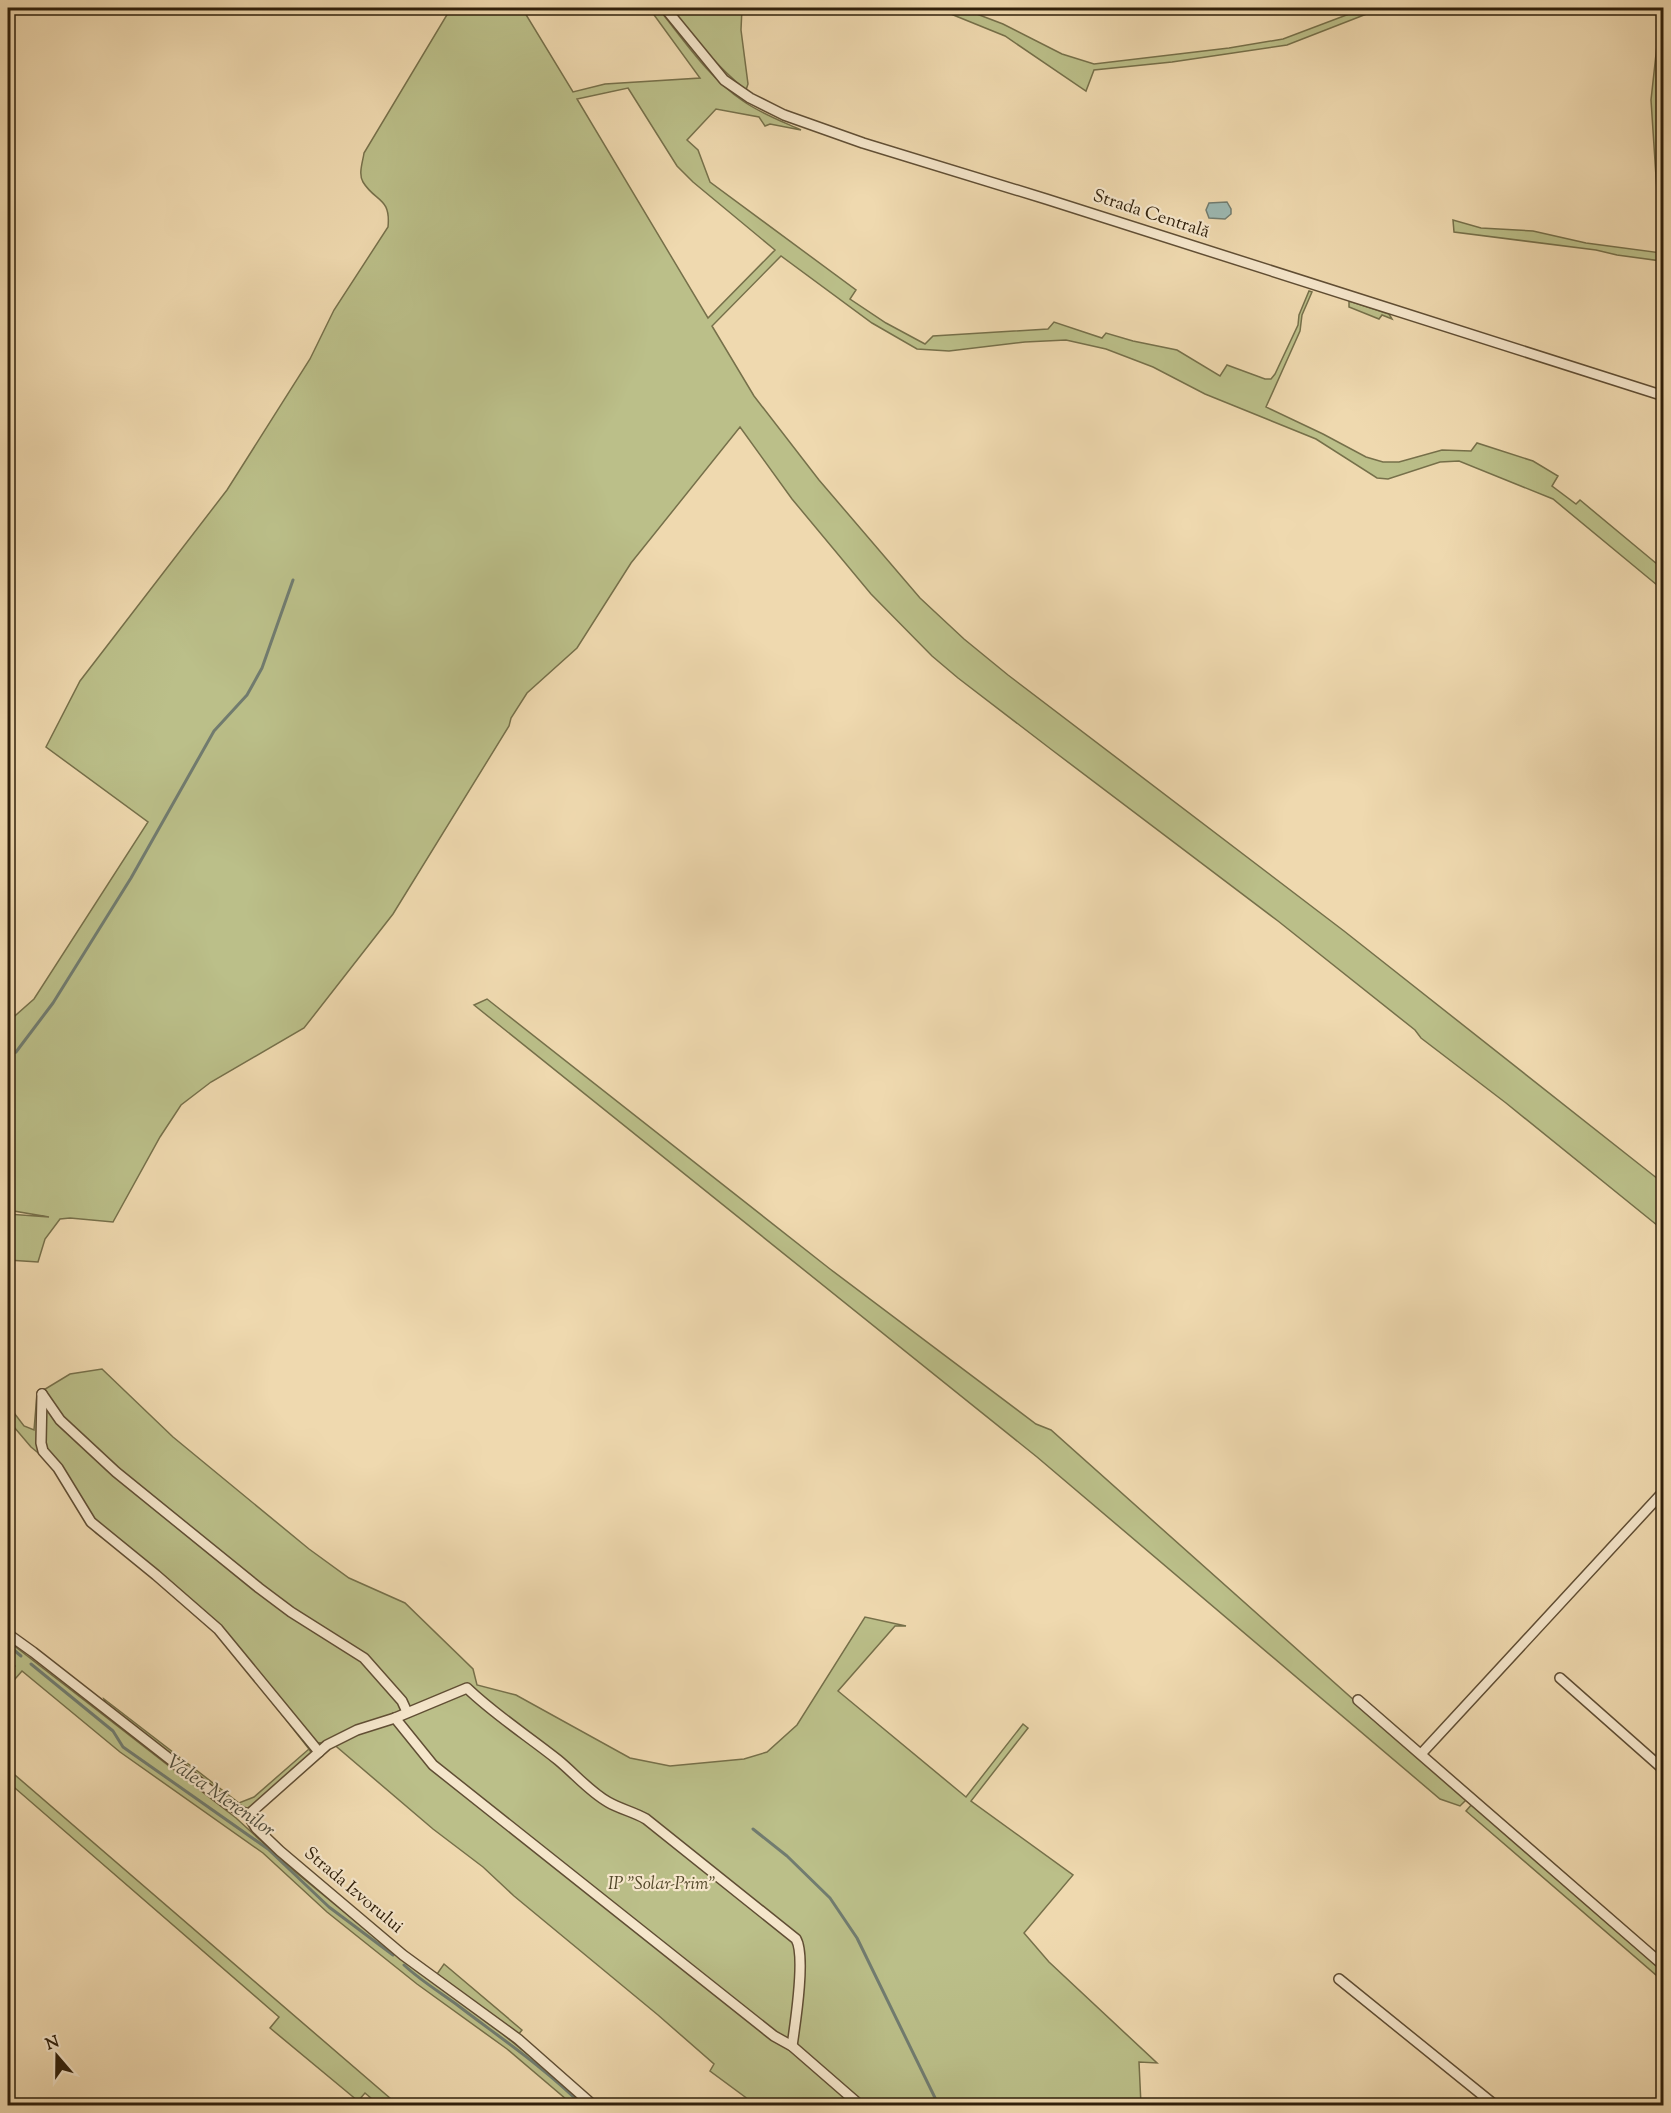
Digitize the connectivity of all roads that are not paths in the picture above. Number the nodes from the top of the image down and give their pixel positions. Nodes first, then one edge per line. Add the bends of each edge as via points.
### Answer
1 (664, 8) edge
2 (1664, 396) edge
3 (1664, 1491) edge
4 (8, 1634) edge
5 (1560, 1678) dead end
6 (1358, 1700) dead end
7 (407, 1712) junction
8 (395, 1718) junction
9 (319, 1752) junction
10 (1421, 1754) junction
11 (1664, 1770) edge
12 (248, 1815) junction
13 (1664, 1966) edge
14 (1339, 1979) dead end
15 (792, 2046) junction
16 (594, 2106) edge
17 (861, 2106) edge
18 (1496, 2106) edge

1 - 2 street, Strada Centrală via 724,80 784,115
3 - 10 street
4 - 12 street, Strada Izvorului via 226,1803
5 - 11 street
6 - 10 street
7 - 8 street
7 - 9 street via 364,1658 291,1612 116,1472 60,1420 42,1394 43,1451 91,1522 218,1629
7 - 15 street via 467,1688 608,1802 646,1820 796,1939 800,1972
8 - 9 street via 357,1730
8 - 15 street via 433,1765 774,2036
9 - 12 street
10 - 13 street
12 - 16 street, Strada Izvorului via 280,1851 403,1955 518,2039
14 - 18 street
15 - 17 street

